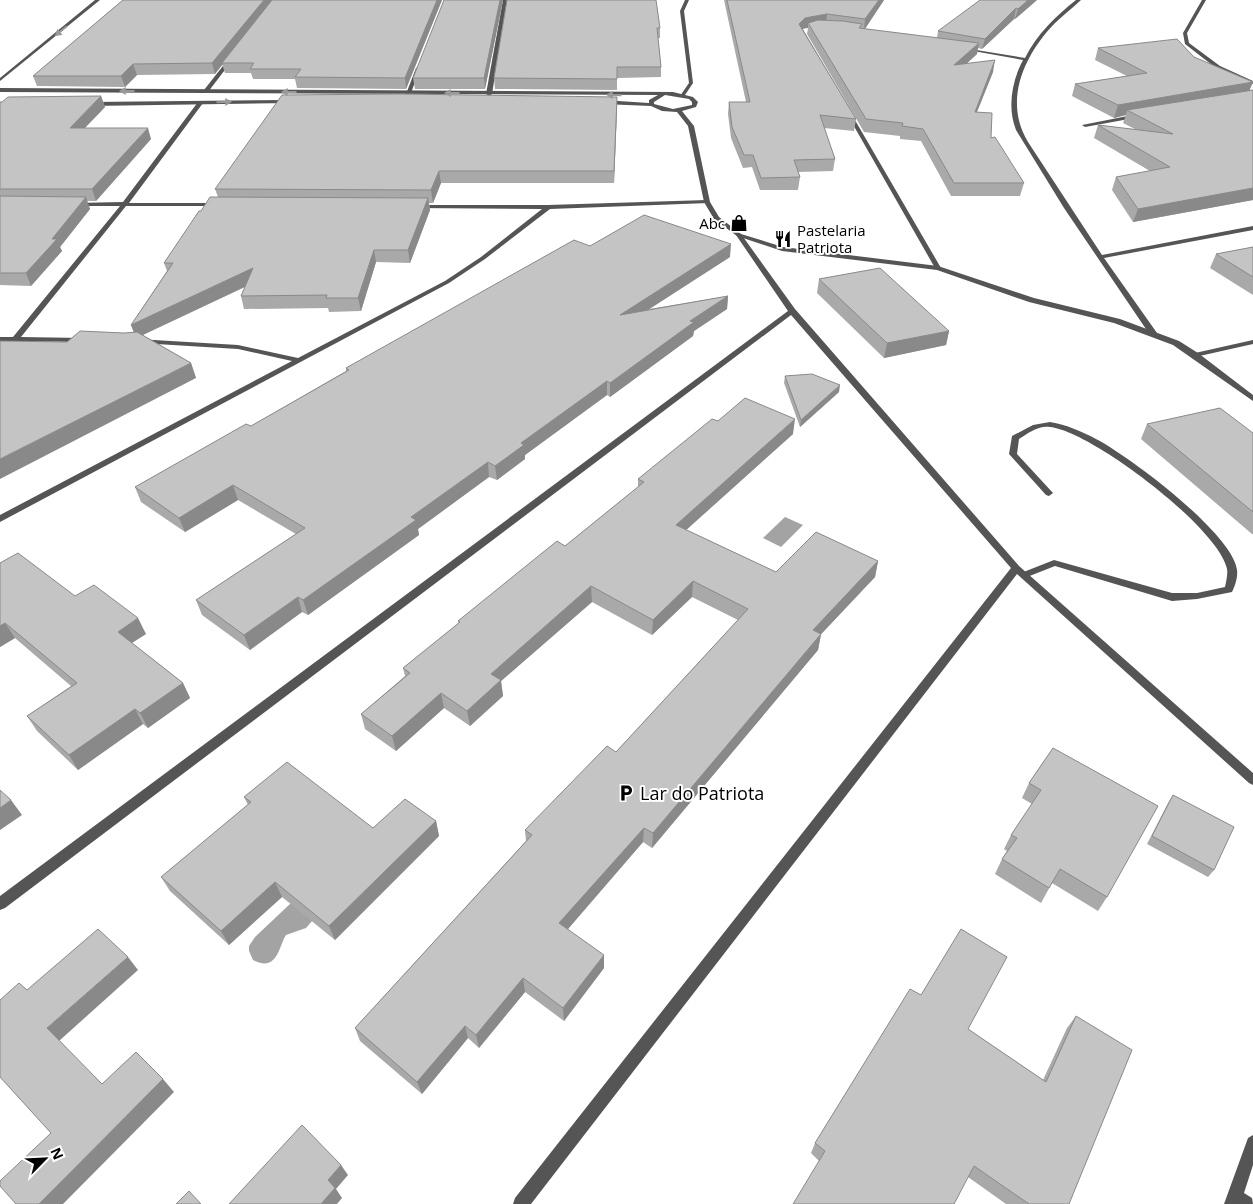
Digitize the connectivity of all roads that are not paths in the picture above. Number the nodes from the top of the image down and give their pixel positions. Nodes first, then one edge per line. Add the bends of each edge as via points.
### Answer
1 (98, 0) edge
2 (505, 0) edge
3 (687, 0) edge
4 (1079, 0) edge
5 (1204, 0) edge
6 (957, 48) edge
7 (236, 53) edge
8 (1024, 59) junction
9 (419, 65) edge
10 (0, 80) edge
11 (1253, 83) edge
12 (0, 90) edge
13 (206, 91) junction
14 (408, 93) junction
15 (489, 94) junction
16 (663, 95) junction
17 (683, 96) junction
18 (200, 102) junction
19 (296, 102) edge
20 (595, 102) edge
21 (80, 104) edge
22 (652, 105) junction
23 (845, 108) edge
24 (678, 110) junction
25 (1141, 116) edge
26 (1084, 125) dead end
27 (707, 202) junction
28 (67, 204) edge
29 (125, 204) junction
30 (223, 205) edge
31 (410, 206) edge
32 (548, 207) junction
33 (1253, 228) edge
34 (739, 235) junction
35 (1101, 257) junction
36 (938, 268) junction
37 (792, 311) junction
38 (1153, 333) junction
39 (16, 338) junction
40 (0, 339) edge
41 (94, 340) edge
42 (133, 341) edge
43 (1253, 342) edge
44 (1195, 355) junction
45 (297, 360) junction
46 (1253, 399) edge
47 (1049, 493) dead end
48 (0, 519) edge
49 (1020, 571) junction
50 (1253, 780) edge
51 (0, 904) edge
52 (1253, 1143) edge
53 (1237, 1201) edge
54 (521, 1204) edge

1 -> 10 street
2 - 15 street
3 - 17 street via 682,11 691,83
4 - 8 street via 1054,22
5 - 11 street via 1185,33 1187,44 1218,67
6 - 8 street
7 - 13 street
8 - 35 street via 1015,98 1015,119 1057,193
9 - 14 street
13 -> 12 street
14 -> 13 street
15 -> 14 street
16 -> 15 street
16 - 17 street
16 - 22 street via 651,101
17 - 24 street via 691,98 694,106
18 -> 19 street
18 - 21 street
18 - 29 street
20 - 22 street
22 - 24 street
23 - 36 street
24 - 27 street via 691,126
25 - 26 street
27 - 32 street
27 - 34 street via 716,218
28 - 29 street
29 - 30 street
29 - 39 street
31 - 32 street
32 - 45 street via 447,282
33 - 35 street
34 - 36 street via 782,249
34 - 37 street
35 - 38 street
36 - 38 street via 1032,300
37 - 49 street
37 - 51 street
38 - 44 street
39 - 40 street
39 - 41 street
42 - 45 street via 238,347
43 - 44 street
44 - 46 street
45 - 48 street
47 - 49 street via 1014,454 1016,438 1030,427 1051,424 1093,438 1145,473 1222,545 1232,569 1229,590 1172,597 1054,563
49 - 50 street
49 - 54 street
52 - 53 street

